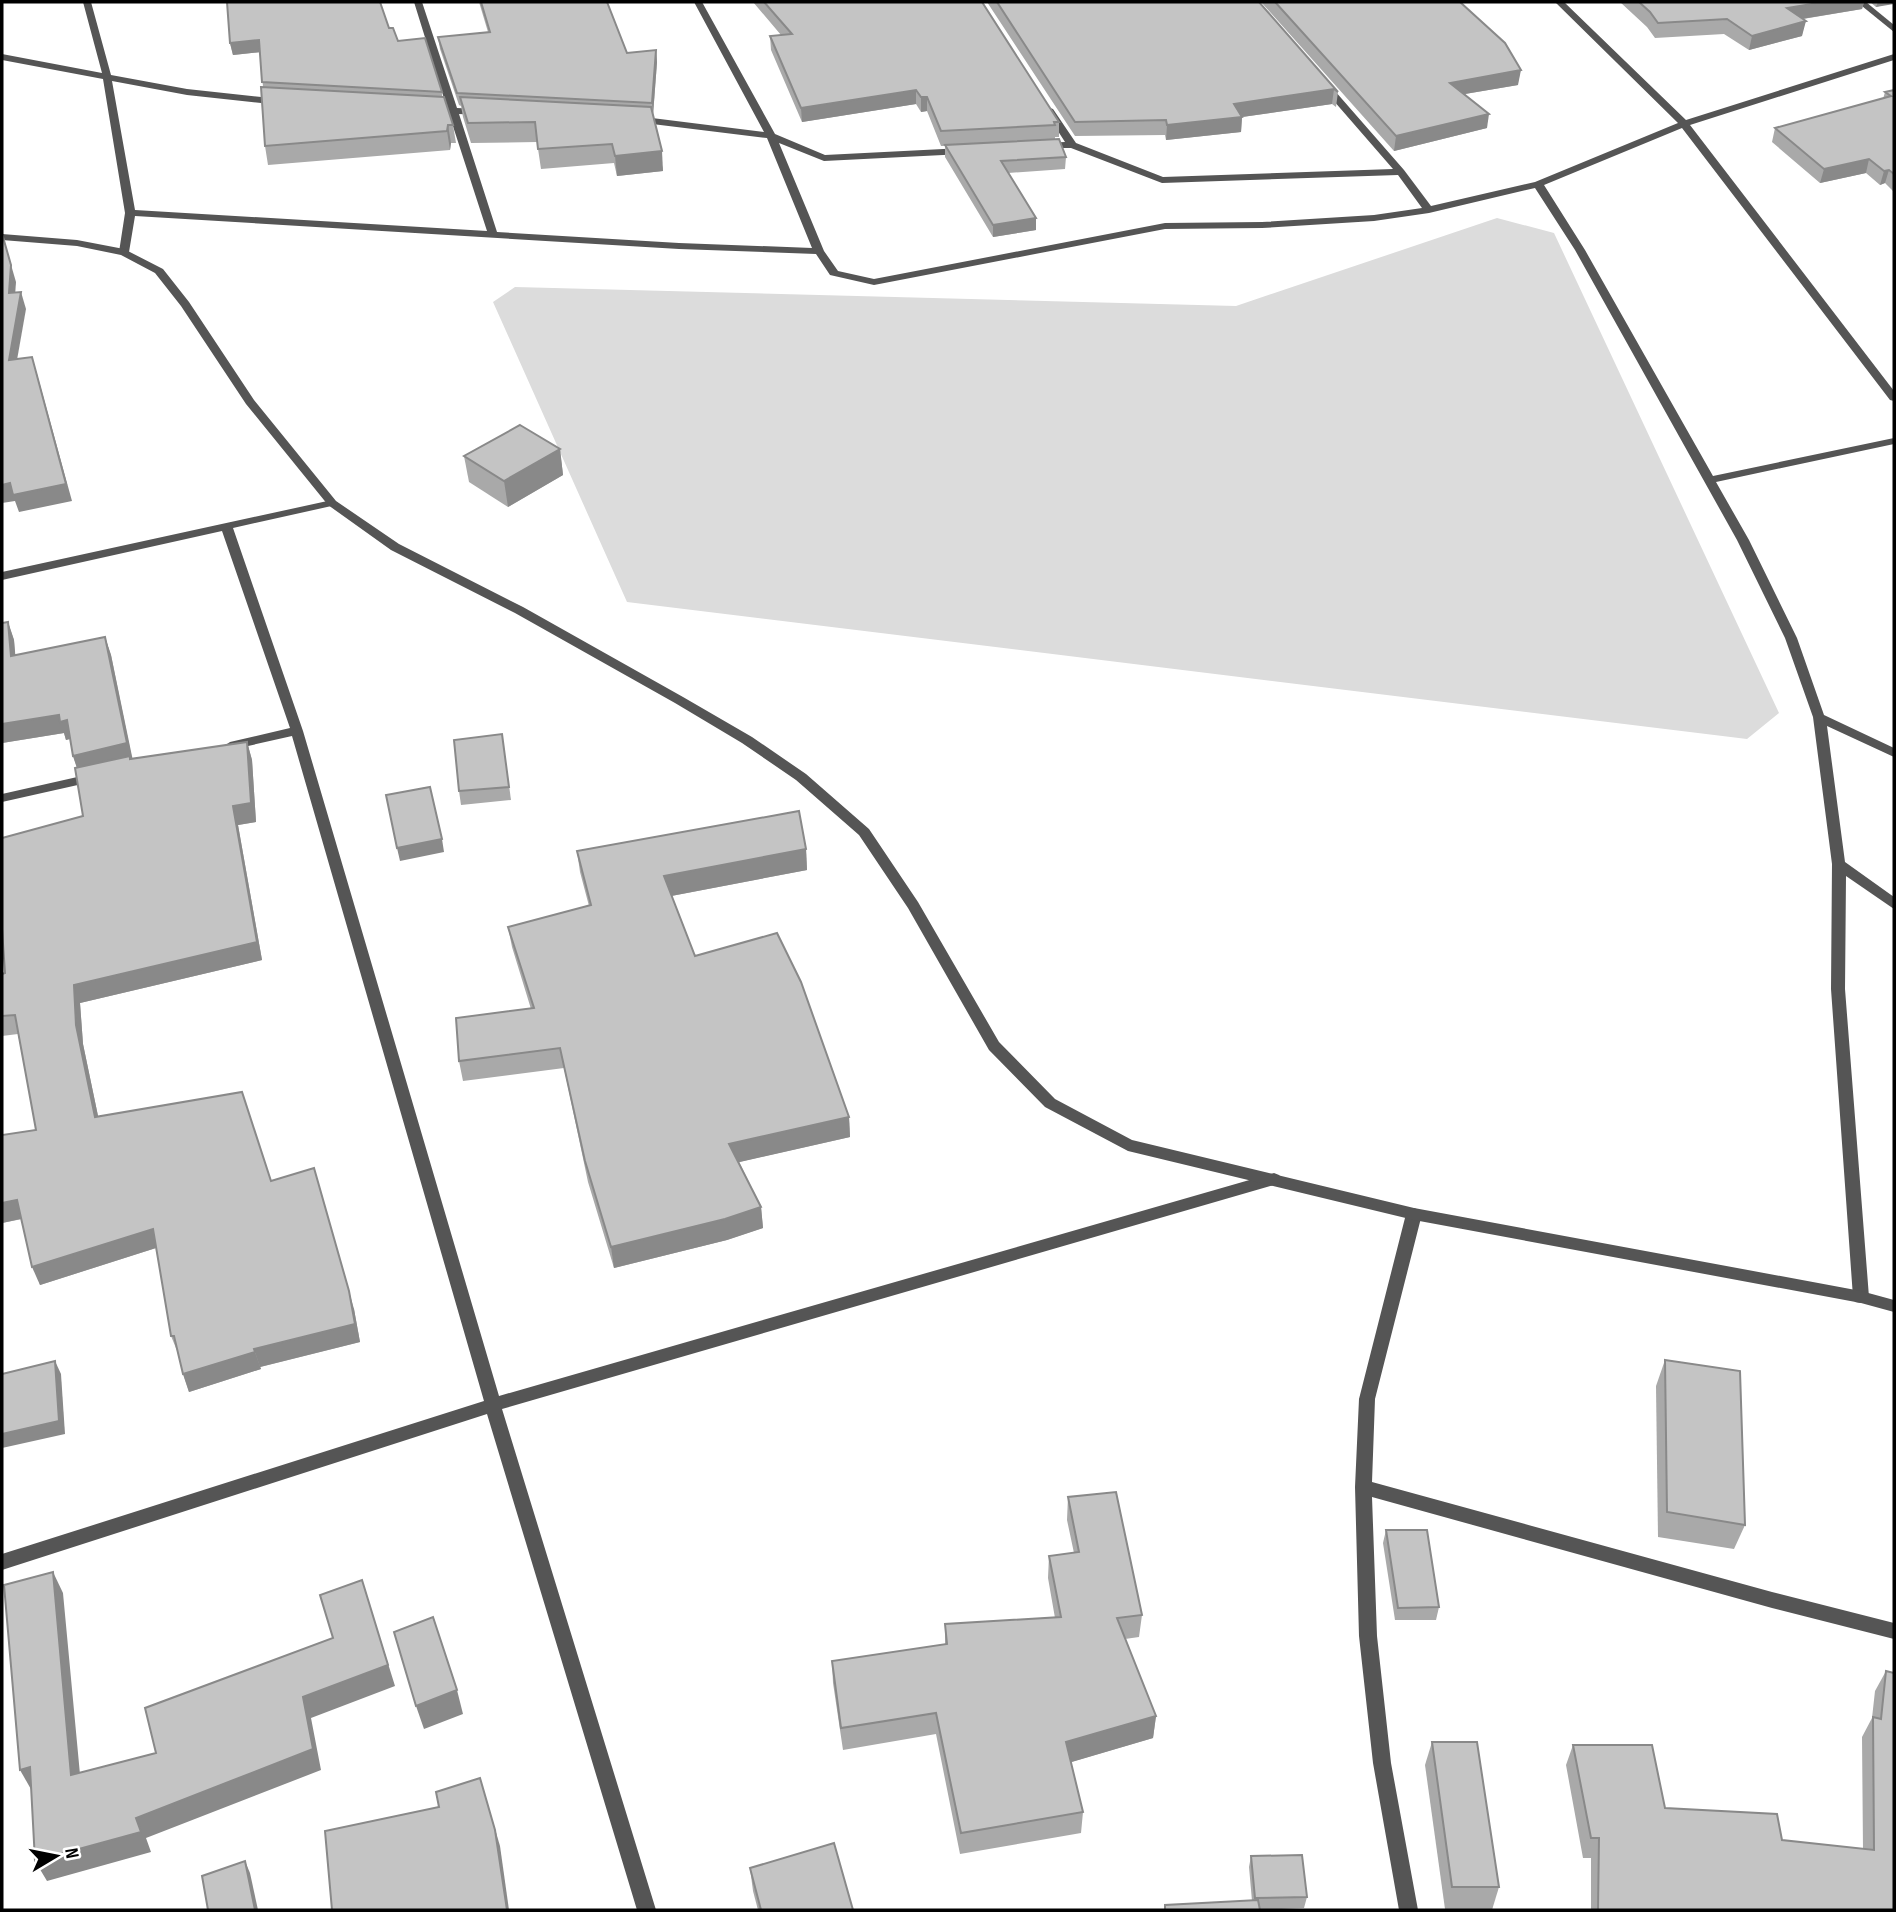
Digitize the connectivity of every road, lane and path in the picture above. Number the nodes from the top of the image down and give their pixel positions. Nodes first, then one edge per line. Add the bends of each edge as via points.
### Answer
1 (87, 2) edge
2 (418, 2) edge
3 (698, 2) edge
4 (1559, 2) edge
5 (1861, 2) edge
6 (1894, 29) edge
7 (2, 57) edge
8 (1894, 57) edge
9 (1314, 72) edge
10 (107, 76) junction
11 (1042, 99) edge
12 (288, 103) edge
13 (417, 110) edge
14 (453, 111) junction
15 (494, 112) edge
16 (625, 118) edge
17 (1684, 124) junction
18 (771, 136) junction
19 (1072, 145) junction
20 (1033, 147) edge
21 (980, 150) edge
22 (1401, 172) junction
23 (1538, 184) junction
24 (1429, 210) junction
25 (130, 213) junction
26 (493, 235) junction
27 (2, 237) edge
28 (819, 251) junction
29 (124, 252) junction
30 (1894, 398) edge
31 (1894, 441) edge
32 (1709, 480) junction
33 (332, 503) junction
34 (227, 527) junction
35 (2, 576) edge
36 (1819, 717) junction
37 (297, 731) junction
38 (217, 749) edge
39 (1894, 752) edge
40 (109, 774) edge
41 (2, 799) edge
42 (1839, 864) junction
43 (1894, 904) edge
44 (1274, 1179) junction
45 (1414, 1214) junction
46 (1861, 1297) junction
47 (1894, 1306) edge
48 (493, 1405) junction
49 (1363, 1487) junction
50 (2, 1562) edge
51 (1894, 1631) edge
52 (648, 1910) edge
53 (1408, 1910) edge

1 - 10 street
2 - 14 street
3 - 18 street
4 - 17 street
5 - 6 street
7 - 10 street
8 - 17 street
9 - 22 street
10 - 12 street via 187,92
10 - 25 street
11 - 19 street
13 - 14 street
14 - 15 street
14 - 26 street
16 - 18 street
17 - 23 street
17 - 30 street
18 - 21 street via 824,158
18 - 28 street
19 - 20 street
19 - 22 street via 1162,180
22 - 24 street
23 - 24 street
23 - 32 street
24 - 28 street via 1262,225 1165,226 874,282 834,273
25 - 26 street
25 - 29 street
26 - 28 street
27 - 29 street
29 - 33 street via 159,271 250,402
31 - 32 street
32 - 36 street via 1791,638
33 - 34 street
33 - 44 street via 396,547 679,700 801,777 864,832 913,905 994,1046 1050,1103 1128,1145
34 - 35 street
34 - 37 street
36 - 39 street
36 - 42 street
37 - 38 street
37 - 48 street
40 - 41 street
42 - 43 street
42 - 46 street via 1838,989
44 - 45 street
44 - 48 street
45 - 46 street
45 - 49 street via 1367,1399
46 - 47 street
48 - 50 street
48 - 52 street
49 - 51 street
49 - 53 street via 1368,1636 1382,1763

